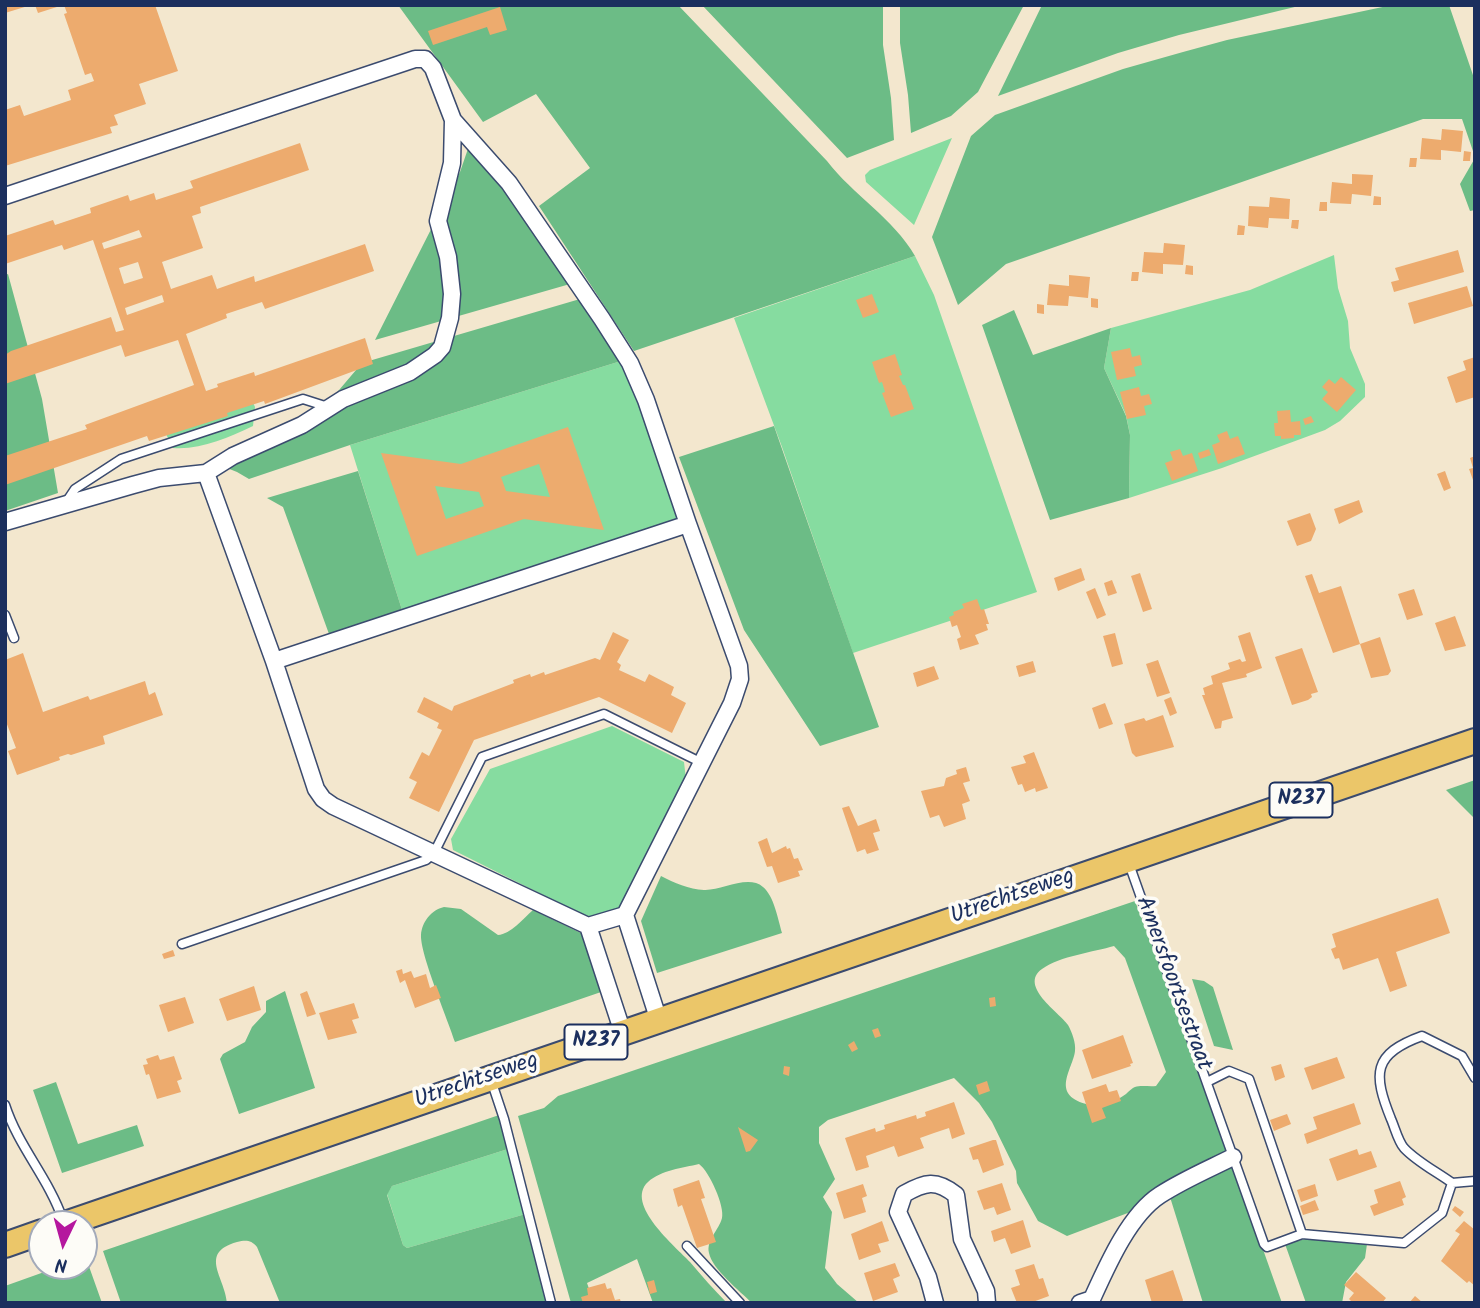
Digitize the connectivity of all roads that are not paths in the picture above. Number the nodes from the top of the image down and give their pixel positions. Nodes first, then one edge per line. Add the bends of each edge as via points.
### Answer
1 (453, 120) junction
2 (5, 196) edge
3 (328, 407) junction
4 (206, 473) junction
5 (66, 503) junction
6 (5, 522) edge
7 (688, 524) junction
8 (5, 615) edge
9 (14, 638) dead end
10 (274, 661) junction
11 (1475, 741) edge
12 (702, 763) junction
13 (434, 853) junction
14 (1127, 858) junction
15 (625, 915) junction
16 (587, 926) junction
17 (181, 944) dead end
18 (659, 1021) junction
19 (623, 1033) junction
20 (490, 1077) junction
21 (1475, 1078) edge
22 (1207, 1082) junction
23 (5, 1105) edge
24 (1233, 1157) junction
25 (1475, 1181) edge
26 (1452, 1183) junction
27 (59, 1210) edge
28 (98, 1213) edge
29 (1302, 1234) junction
30 (28, 1237) edge
31 (5, 1245) edge
32 (687, 1246) dead end
33 (551, 1303) edge
34 (740, 1303) edge
35 (935, 1303) edge
36 (987, 1303) edge
37 (1080, 1303) edge

1 - 2 street via 433,68 421,58
1 - 3 street via 453,163 438,221 452,294 442,347 410,372
1 - 7 street via 509,183 630,363
3 - 4 street
3 - 5 lane via 303,399 121,459 75,489
4 - 5 street via 159,478
4 - 10 street
5 - 6 street
7 - 10 street
7 - 12 street via 740,679
8 - 9 lane
10 - 13 street via 323,799
11 - 14 main road, N237
12 - 13 lane via 604,714 482,757
12 - 15 street
13 - 16 street
13 - 17 lane via 416,865
14 - 18 main road, Utrechtseweg / N237
14 - 22 lane, Amersfoortsestraat
15 - 16 street
15 - 18 street
16 - 19 street
18 - 19 main road, Utrechtseweg / N237
19 - 20 main road, Utrechtseweg / N237
20 - 28 main road, Utrechtseweg / N237
20 - 33 lane
21 - 26 lane via 1462,1056 1422,1036 1400,1044 1385,1058 1378,1075 1403,1147
22 - 24 lane, Amersfoortsestraat
22 - 29 lane via 1230,1071 1249,1079
23 - 27 lane
24 - 29 lane, Amersfoortsestraat via 1264,1244 1267,1247
24 - 37 street via 1159,1196 1139,1214 1092,1299
25 - 26 lane
26 - 29 lane, Amersfoortsestraat via 1442,1213 1404,1243
30 - 31 main road
32 - 34 lane
35 - 36 street via 898,1212 904,1194 922,1184 943,1184 956,1195 962,1239

